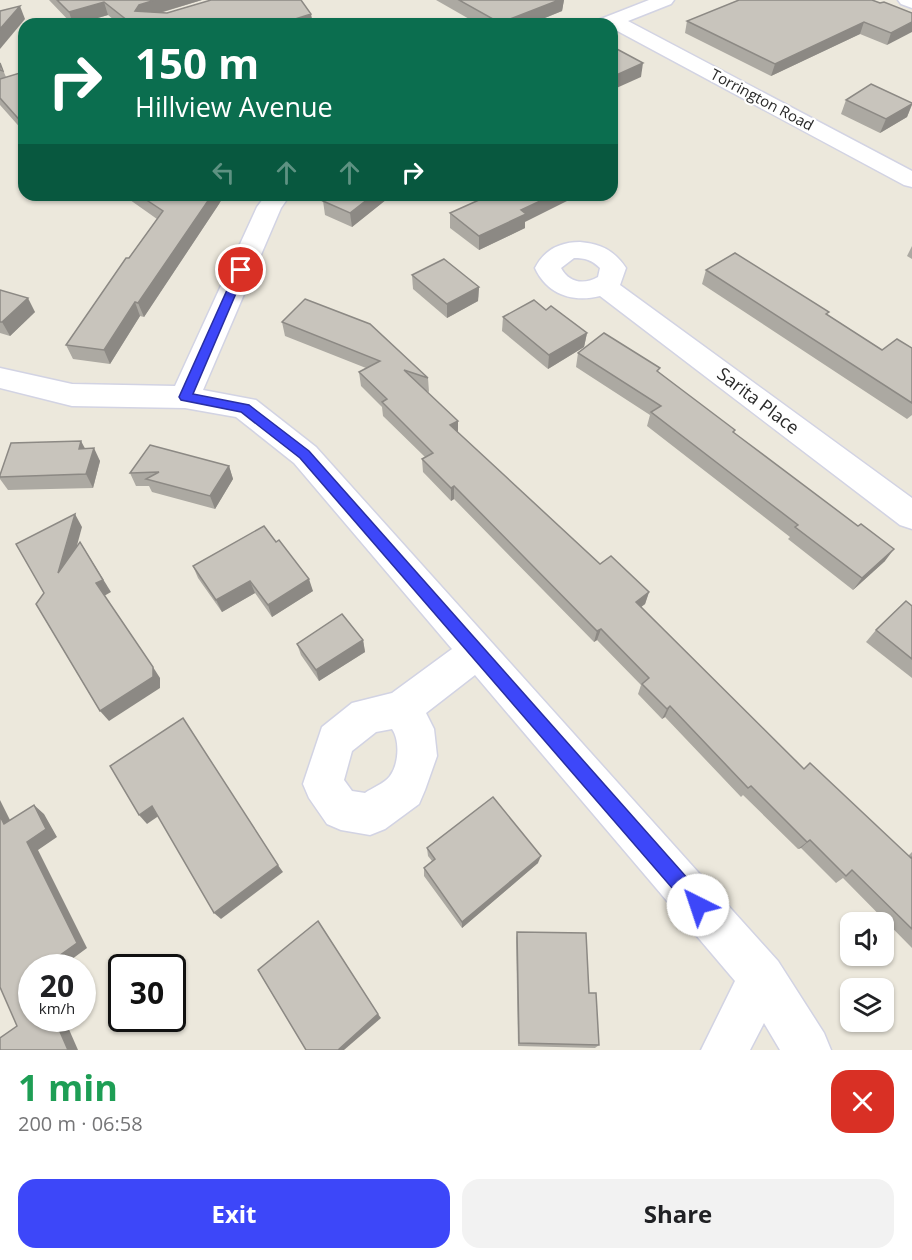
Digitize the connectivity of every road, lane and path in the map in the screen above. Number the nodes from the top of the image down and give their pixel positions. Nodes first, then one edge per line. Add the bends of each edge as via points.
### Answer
1 (665, 0) edge
2 (907, 0) edge
3 (912, 2) edge
4 (618, 18) edge
5 (618, 27) edge
6 (912, 180) edge
7 (274, 201) edge
8 (604, 286) dead end
9 (0, 378) edge
10 (185, 397) junction
11 (912, 516) edge
12 (476, 653) junction
13 (401, 709) dead end
14 (762, 977) junction
15 (725, 1050) edge
16 (807, 1050) edge

1 - 4 street
2 - 3 street
5 - 6 street, Torrington Road
7 - 10 street
8 - 11 street, Sarita Place
9 - 10 street via 72,395
10 - 12 street via 245,408 305,455
12 - 13 street
12 - 14 street
14 - 15 street
14 - 16 street

